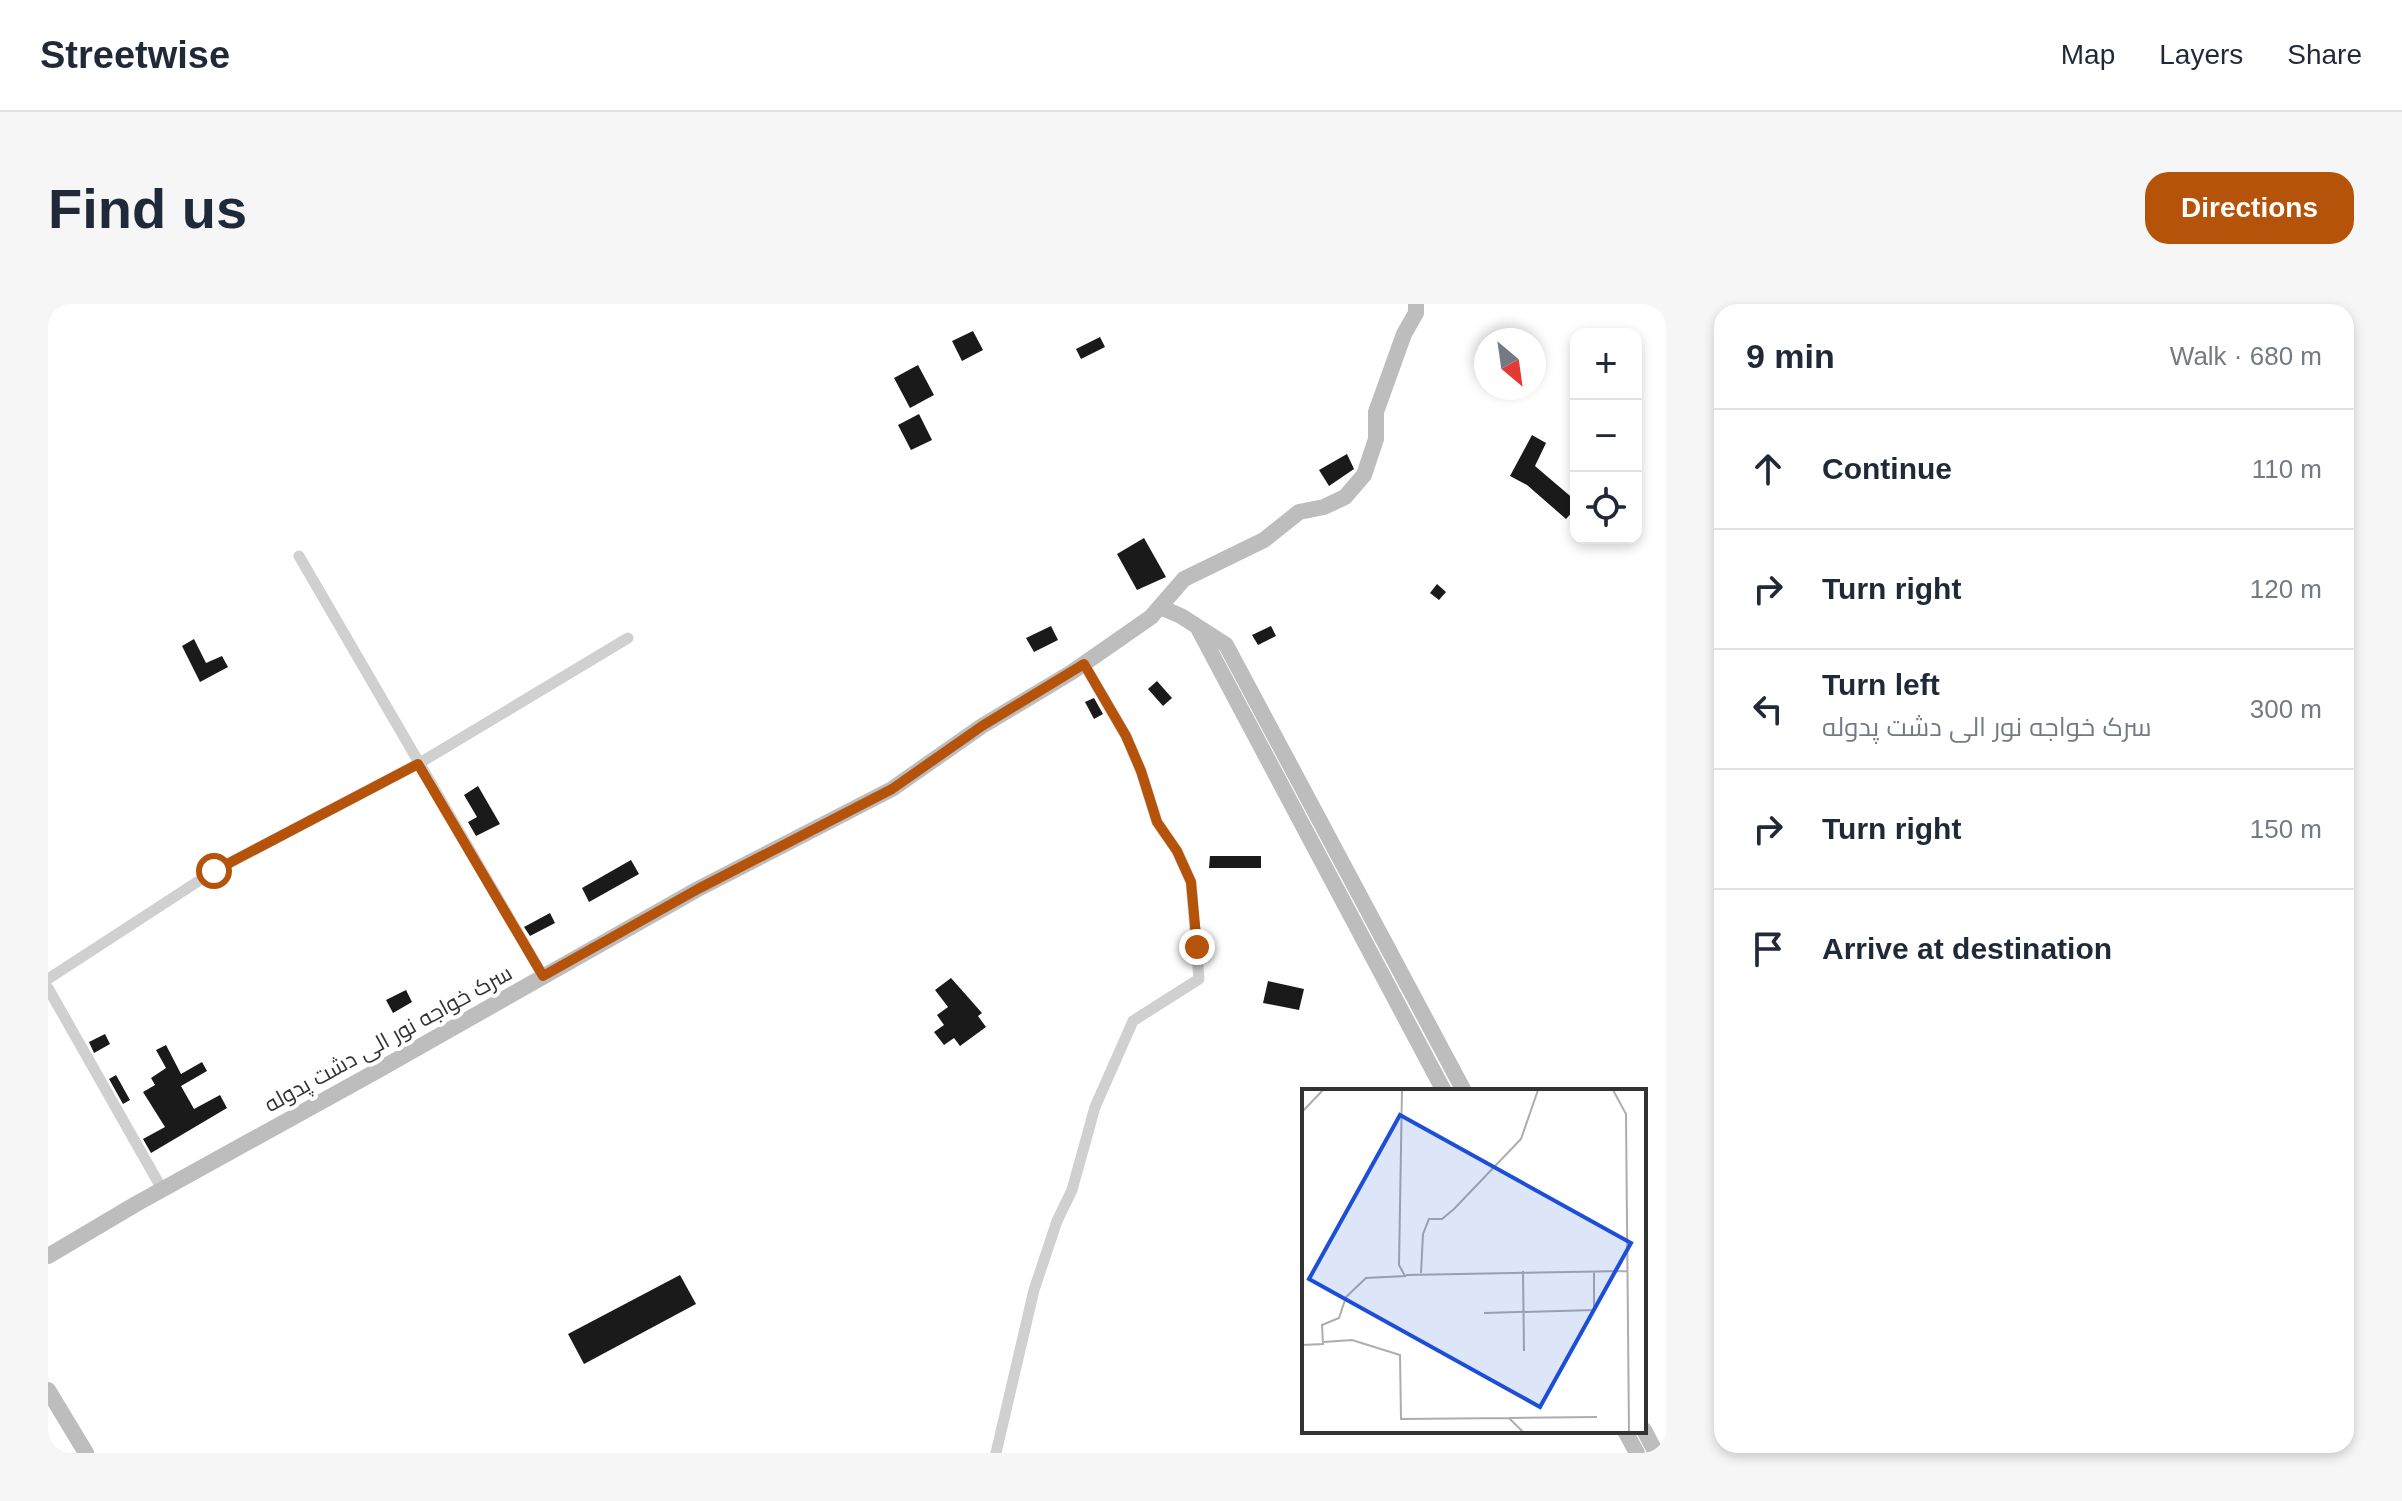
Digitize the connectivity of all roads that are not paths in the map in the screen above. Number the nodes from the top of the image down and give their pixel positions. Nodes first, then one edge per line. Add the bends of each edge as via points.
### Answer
1 (1416, 304) edge
2 (299, 556) dead end
3 (1160, 607) junction
4 (1198, 628) junction
5 (628, 638) dead end
6 (1084, 664) junction
7 (418, 764) junction
8 (543, 976) junction
9 (48, 979) edge
10 (48, 988) edge
11 (1443, 1089) edge
12 (1463, 1089) edge
13 (162, 1189) junction
14 (48, 1256) edge
15 (48, 1390) edge
16 (1626, 1433) edge
17 (1646, 1433) edge
18 (86, 1453) edge
19 (996, 1453) edge
20 (1637, 1453) edge
21 (1656, 1453) edge

1 - 3 main road, سرک خواجه نور الی دشت پدوله via 1376,412 1376,439 1364,475 1345,497 1299,512 1264,540 1184,579
2 - 7 street
3 - 4 main road
3 - 6 main road, سرک خواجه نور الی دشت پدوله
4 - 11 main road
4 - 12 main road via 1226,645
5 - 7 street
6 - 8 main road, سرک خواجه نور الی دشت پدوله via 892,789
6 - 19 street via 1126,736 1157,822 1191,882 1199,979 1133,1021 1095,1107 1072,1190 1034,1290
7 - 8 street
7 - 9 street via 214,871
8 - 13 main road, سرک خواجه نور الی دشت پدوله
10 - 13 street
13 - 14 main road, سرک خواجه نور الی دشت پدوله
15 - 18 main road
16 - 20 main road
17 - 21 main road

